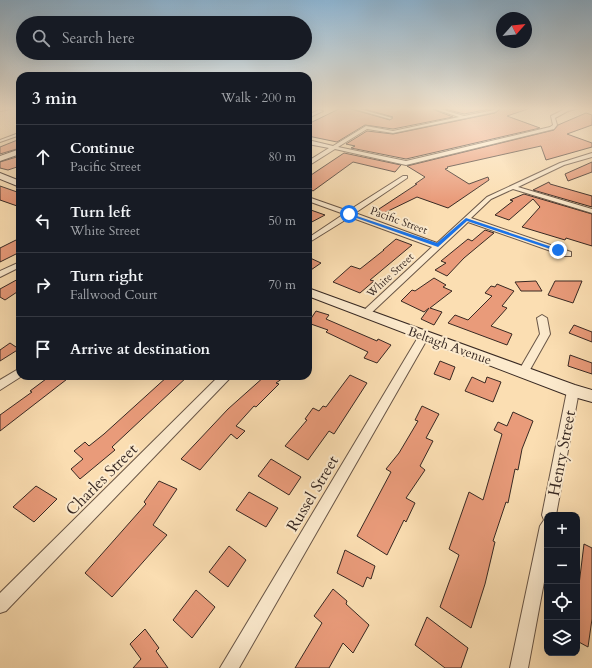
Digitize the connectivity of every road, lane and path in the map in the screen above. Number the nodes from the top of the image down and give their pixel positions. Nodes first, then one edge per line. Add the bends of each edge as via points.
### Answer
1 (346, 139) edge
2 (505, 139) edge
3 (312, 143) edge
4 (333, 147) junction
5 (16, 153) edge
6 (592, 156) edge
7 (0, 159) edge
8 (312, 161) edge
9 (0, 176) edge
10 (405, 177) dead end
11 (16, 182) edge
12 (512, 187) junction
13 (312, 200) edge
14 (592, 211) edge
15 (349, 214) junction
16 (466, 219) junction
17 (312, 238) edge
18 (438, 246) junction
19 (568, 254) dead end
20 (16, 266) edge
21 (0, 274) edge
22 (312, 294) edge
23 (366, 314) junction
24 (542, 318) dead end
25 (424, 336) junction
26 (523, 372) junction
27 (16, 375) edge
28 (222, 380) edge
29 (0, 386) edge
30 (573, 391) junction
31 (592, 396) edge
32 (550, 512) edge
33 (544, 541) edge
34 (0, 605) edge
35 (229, 668) edge
36 (519, 668) edge

1 - 4 street
2 - 4 street via 406,163
3 - 4 street
4 - 8 street
5 - 7 street
6 - 12 street, White Street via 562,164
9 - 11 street
10 - 15 street
12 - 14 street
12 - 16 street, White Street via 489,198
13 - 15 street, Pacific Street
15 - 17 street
15 - 18 street, Pacific Street
16 - 18 street, White Street
16 - 19 street
18 - 23 street, White Street
20 - 21 street
22 - 23 street, Beltagh Avenue
23 - 25 street, Beltagh Avenue
24 - 26 street via 545,334
25 - 26 street, Beltagh Avenue
25 - 35 street, Russel Street
26 - 30 street, Beltagh Avenue
27 - 29 street
28 - 34 street, Charles Street
30 - 31 street, Beltagh Avenue
30 - 32 street, Henry Street
33 - 36 street

